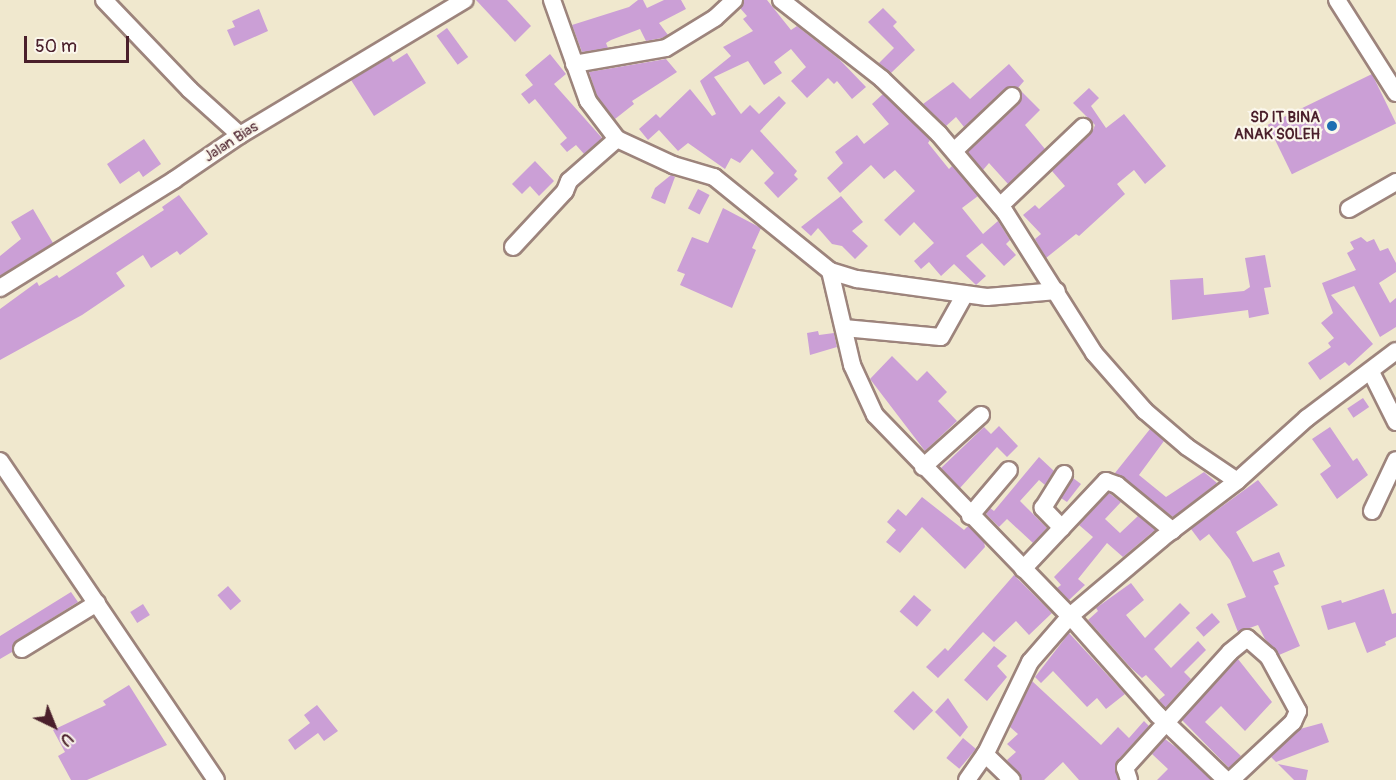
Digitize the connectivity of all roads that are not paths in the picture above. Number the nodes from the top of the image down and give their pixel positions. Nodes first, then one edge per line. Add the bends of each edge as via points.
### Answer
1 (104, 0) edge
2 (465, 0) edge
3 (552, 0) edge
4 (734, 0) edge
5 (782, 0) edge
6 (1338, 0) edge
7 (574, 64) junction
8 (1396, 93) edge
9 (1012, 96) dead end
10 (1083, 127) dead end
11 (240, 135) junction
12 (617, 139) junction
13 (954, 151) junction
14 (1396, 182) edge
15 (1000, 206) junction
16 (1349, 209) dead end
17 (513, 247) dead end
18 (830, 271) junction
19 (0, 288) edge
20 (1057, 291) junction
21 (964, 294) junction
22 (844, 328) junction
23 (1396, 351) edge
24 (1371, 372) junction
25 (981, 415) dead end
26 (1396, 422) edge
27 (0, 460) edge
28 (1396, 460) edge
29 (923, 467) junction
30 (1009, 470) dead end
31 (1064, 474) dead end
32 (1237, 481) junction
33 (1372, 511) dead end
34 (970, 516) junction
35 (1062, 528) junction
36 (1173, 531) junction
37 (1023, 569) junction
38 (100, 607) junction
39 (1070, 616) junction
40 (25, 653) dead end
41 (1167, 724) junction
42 (985, 754) junction
43 (216, 780) edge
44 (968, 780) edge
45 (1012, 780) edge
46 (1129, 780) edge
47 (1226, 780) edge
48 (1231, 780) edge

1 - 11 street via 190,90
2 - 11 street, Jalan Bias
3 - 7 street
4 - 7 street via 715,18 666,48
5 - 13 street via 882,79
6 - 8 street
7 - 12 street via 588,101
9 - 13 street
10 - 15 street
11 - 19 street, Jalan Bias
12 - 17 street via 569,181 563,193
12 - 18 street via 673,165 714,177
13 - 15 street
14 - 16 street
15 - 20 street
18 - 21 street via 857,279
18 - 22 street
20 - 21 street via 987,297
20 - 32 street via 1094,353 1145,411 1187,447
21 - 22 street via 941,337
22 - 29 street via 852,365 875,415
23 - 24 street
24 - 26 street
24 - 32 street via 1306,418
25 - 29 street
27 - 38 street
28 - 33 street
29 - 34 street
30 - 34 street
31 - 35 street via 1043,508
32 - 36 street
34 - 37 street
35 - 36 street via 1106,481 1117,485
35 - 37 street
36 - 39 street
37 - 39 street
38 - 40 street
38 - 43 street
39 - 41 street
39 - 42 street via 1030,662
41 - 46 street via 1125,768
41 - 47 street
41 - 48 street via 1241,641 1252,640 1268,656 1298,711 1293,722
42 - 44 street
42 - 45 street

